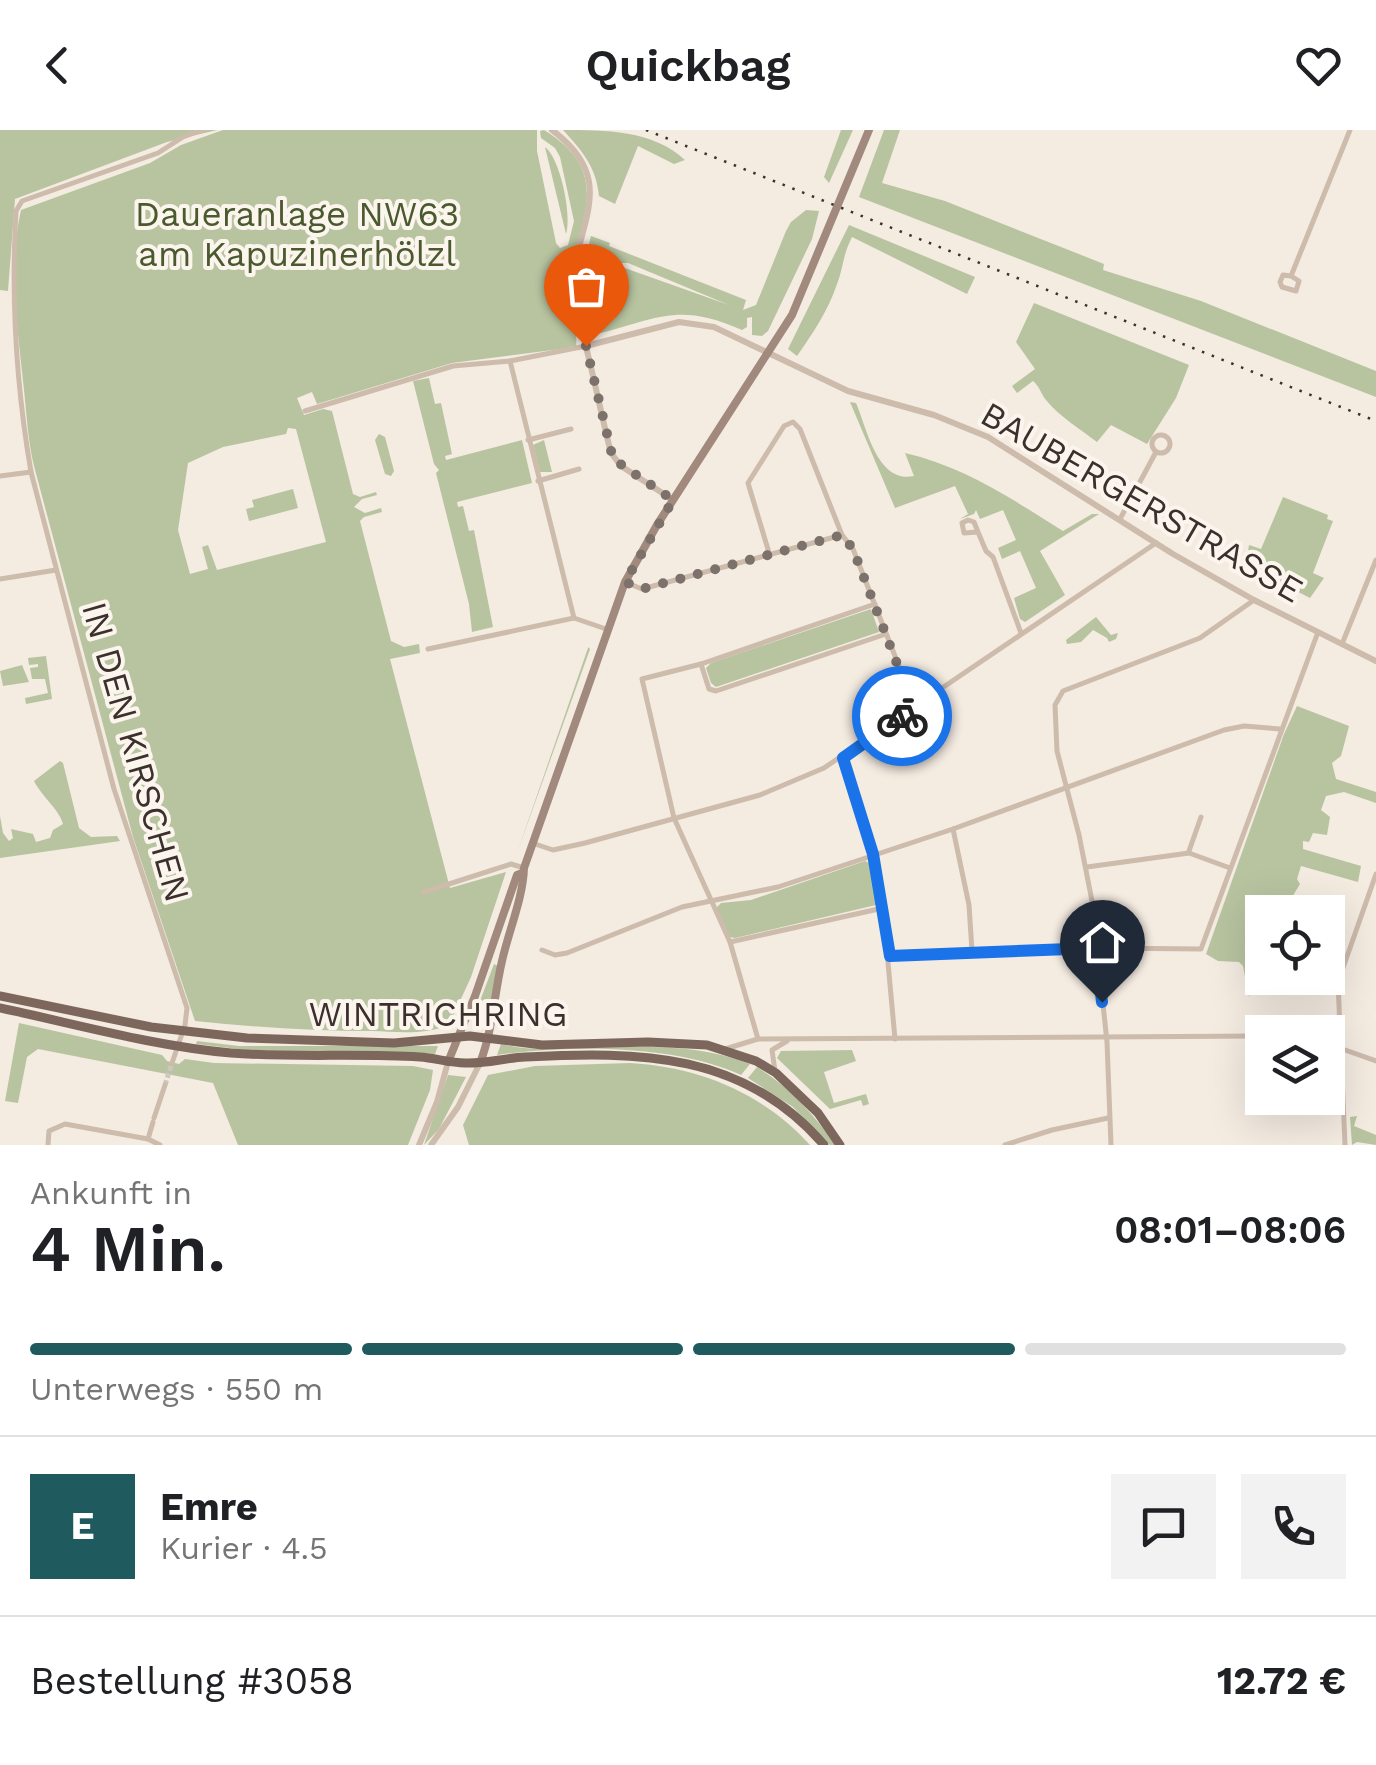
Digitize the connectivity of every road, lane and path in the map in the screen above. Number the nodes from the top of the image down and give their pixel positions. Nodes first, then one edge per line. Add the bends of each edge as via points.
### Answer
1 (202, 130) edge
2 (552, 130) edge
3 (869, 130) edge
4 (1350, 130) edge
5 (1291, 276) dead end
6 (586, 346) junction
7 (766, 355) junction
8 (510, 361) junction
9 (304, 412) dead end
10 (572, 428) dead end
11 (528, 440) junction
12 (1156, 452) dead end
13 (579, 470) dead end
14 (31, 472) junction
15 (0, 476) edge
16 (538, 481) junction
17 (673, 500) junction
18 (1120, 519) junction
19 (978, 532) dead end
20 (842, 535) junction
21 (1156, 543) junction
22 (770, 556) junction
23 (1376, 560) edge
24 (56, 570) junction
25 (0, 579) edge
26 (625, 582) junction
27 (1254, 600) junction
28 (875, 604) junction
29 (574, 618) junction
30 (606, 629) junction
31 (1318, 632) junction
32 (1021, 633) junction
33 (886, 634) junction
34 (1342, 644) junction
35 (428, 648) dead end
36 (1376, 661) edge
37 (701, 664) junction
38 (914, 708) junction
39 (1280, 728) junction
40 (843, 758) junction
41 (1066, 789) junction
42 (1201, 816) dead end
43 (674, 818) junction
44 (953, 828) junction
45 (532, 843) junction
46 (1189, 853) junction
47 (873, 854) junction
48 (1087, 867) junction
49 (1230, 868) junction
50 (523, 870) junction
51 (1376, 874) edge
52 (424, 892) dead end
53 (711, 902) junction
54 (884, 908) junction
55 (730, 942) junction
56 (1096, 948) junction
57 (542, 950) dead end
58 (972, 950) junction
59 (890, 956) junction
60 (0, 996) edge
61 (0, 1008) edge
62 (1339, 1015) edge
63 (183, 1032) junction
64 (489, 1036) junction
65 (1245, 1036) edge
66 (456, 1037) junction
67 (1106, 1038) junction
68 (758, 1039) junction
69 (792, 1039) junction
70 (895, 1039) junction
71 (180, 1046) junction
72 (726, 1049) junction
73 (1345, 1049) edge
74 (1376, 1060) edge
75 (448, 1062) junction
76 (480, 1062) junction
77 (172, 1063) tunnel mouth
78 (776, 1074) junction
79 (165, 1085) tunnel mouth
80 (1343, 1115) edge
81 (1108, 1118) junction
82 (148, 1139) junction
83 (48, 1145) edge
84 (160, 1145) edge
85 (419, 1145) edge
86 (431, 1145) edge
87 (824, 1145) edge
88 (840, 1145) edge
89 (1005, 1145) edge
90 (1111, 1145) edge
91 (1345, 1145) edge

1 - 14 street, IN DEN KIRSCHEN via 158,154 18,204 13,311
2 - 6 street via 576,150 590,183 592,203 573,288
3 - 7 main road via 806,285
4 - 5 street
6 - 7 street, BAUBERGERSTRASSE via 693,322
6 - 8 street
6 - 17 street via 613,459
7 - 17 main road
7 - 18 street, BAUBERGERSTRASSE via 848,391 988,437
8 - 9 street via 453,366
8 - 11 street
10 - 11 street
11 - 16 street
12 - 18 street
13 - 16 street
14 - 15 street
14 - 24 street, IN DEN KIRSCHEN
16 - 29 street
17 - 26 main road
18 - 21 street, BAUBERGERSTRASSE
19 - 32 street
20 - 22 street
20 - 22 street via 794,422 784,426 748,483
20 - 28 street
21 - 27 street, BAUBERGERSTRASSE
21 - 32 street
22 - 26 street via 642,589
23 - 34 street
24 - 25 street
24 - 63 street, IN DEN KIRSCHEN via 126,827 186,1008
26 - 30 main road
27 - 31 street, BAUBERGERSTRASSE
27 - 41 street via 1200,638 1060,694 1055,730
28 - 33 street
28 - 37 street
29 - 30 street
29 - 35 street
30 - 45 main road
31 - 34 street, BAUBERGERSTRASSE
31 - 39 street
32 - 38 street
33 - 37 street via 716,691 709,689
33 - 38 street
34 - 36 street, BAUBERGERSTRASSE
37 - 43 street via 642,679
38 - 40 street
39 - 41 street via 1224,730
39 - 49 street
40 - 43 street via 790,784
40 - 47 street
41 - 44 street
41 - 48 street
42 - 46 street
43 - 45 street via 553,850
43 - 53 street
44 - 47 street
44 - 58 street
45 - 50 main road
46 - 48 street
46 - 49 street
47 - 53 street
47 - 54 street
48 - 56 street
49 - 56 street via 1201,949
50 - 52 street via 511,864
50 - 64 main road
50 - 66 main road
51 - 62 street via 1338,982
53 - 55 street
53 - 57 street via 567,953
54 - 55 street
54 - 59 street
55 - 68 street
56 - 58 street
56 - 67 street
58 - 59 street
59 - 70 street
60 - 63 main road, WINTRICHRING
61 - 71 main road, WINTRICHRING
63 - 66 main road, WINTRICHRING via 376,1043
63 - 71 street, IN DEN KIRSCHEN
64 - 66 main road, WINTRICHRING
64 - 72 main road, WINTRICHRING via 531,1044 678,1042
64 - 76 main road
65 - 67 street
66 - 75 main road
67 - 70 street
67 - 81 street
68 - 69 street
68 - 72 street
69 - 70 street
69 - 78 street via 772,1050
71 - 75 main road, WINTRICHRING
71 - 77 street, IN DEN KIRSCHEN
72 - 78 main road, WINTRICHRING
73 - 74 street
75 - 76 main road, WINTRICHRING
75 - 85 street
76 - 86 street
76 - 87 main road, WINTRICHRING via 589,1055 677,1060 774,1098
78 - 88 main road, WINTRICHRING via 818,1113
79 - 82 street
80 - 91 street
81 - 89 street
81 - 90 street
82 - 83 street via 65,1124 49,1131
82 - 84 street

